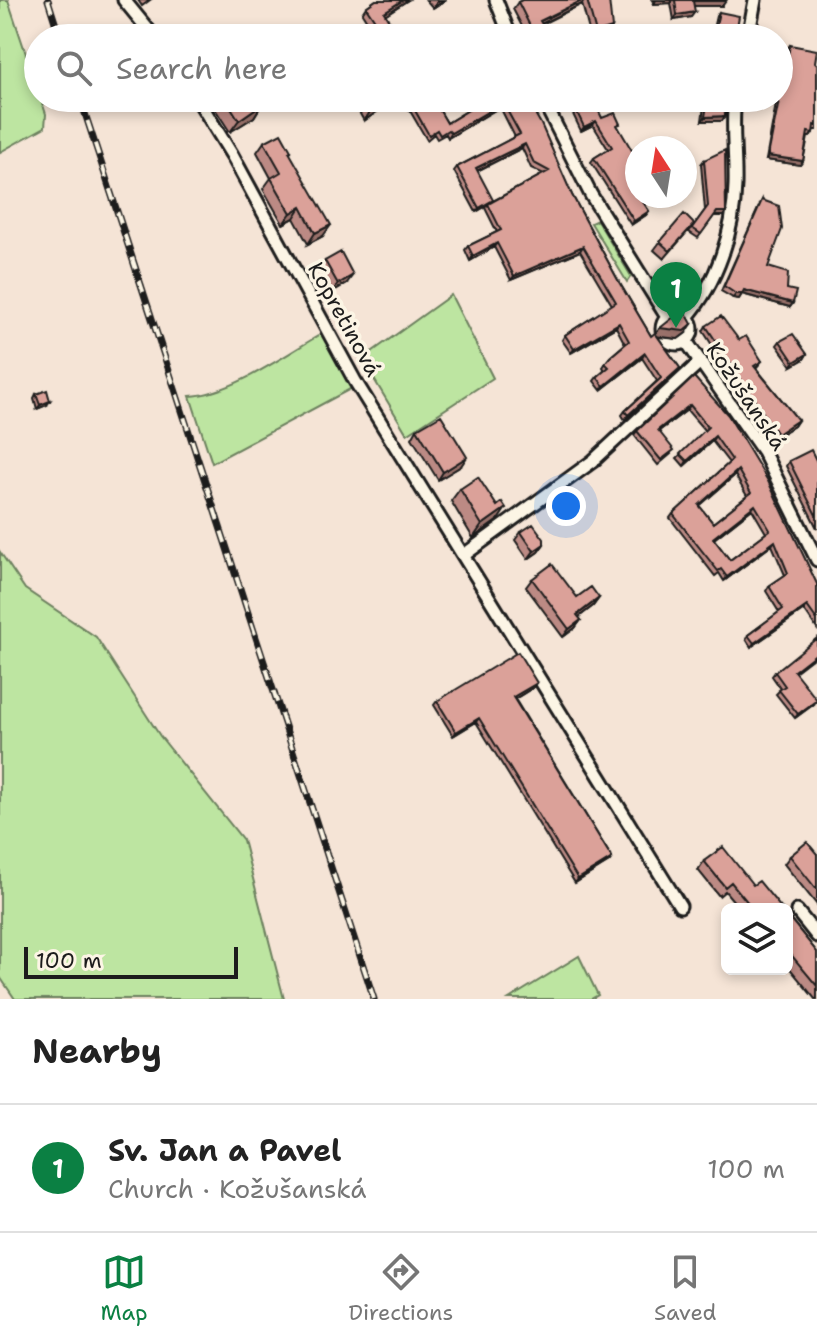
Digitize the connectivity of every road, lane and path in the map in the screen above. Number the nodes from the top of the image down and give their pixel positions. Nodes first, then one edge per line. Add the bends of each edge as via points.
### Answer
1 (124, 0) edge
2 (496, 0) edge
3 (755, 0) edge
4 (144, 24) edge
5 (505, 24) edge
6 (751, 24) edge
7 (206, 112) edge
8 (549, 112) edge
9 (735, 112) edge
10 (667, 317) junction
11 (687, 317) junction
12 (686, 341) junction
13 (701, 361) junction
14 (464, 555) junction
15 (817, 560) edge
16 (680, 906) dead end
17 (797, 911) dead end
18 (817, 936) edge

1 - 4 street
2 - 5 street
3 - 6 street
7 - 14 street, Kopretinová via 355,381
8 - 10 street, Kožušanská via 591,195
9 - 11 street via 730,226 706,294
10 - 11 street
10 - 12 street, Kožušanská via 664,336 677,344
11 - 12 street, Kožušanská via 692,329
12 - 13 street, Kožušanská
13 - 14 street via 593,461
13 - 15 street, Kožušanská via 763,451
14 - 16 street, Kopretinová
17 - 18 street

